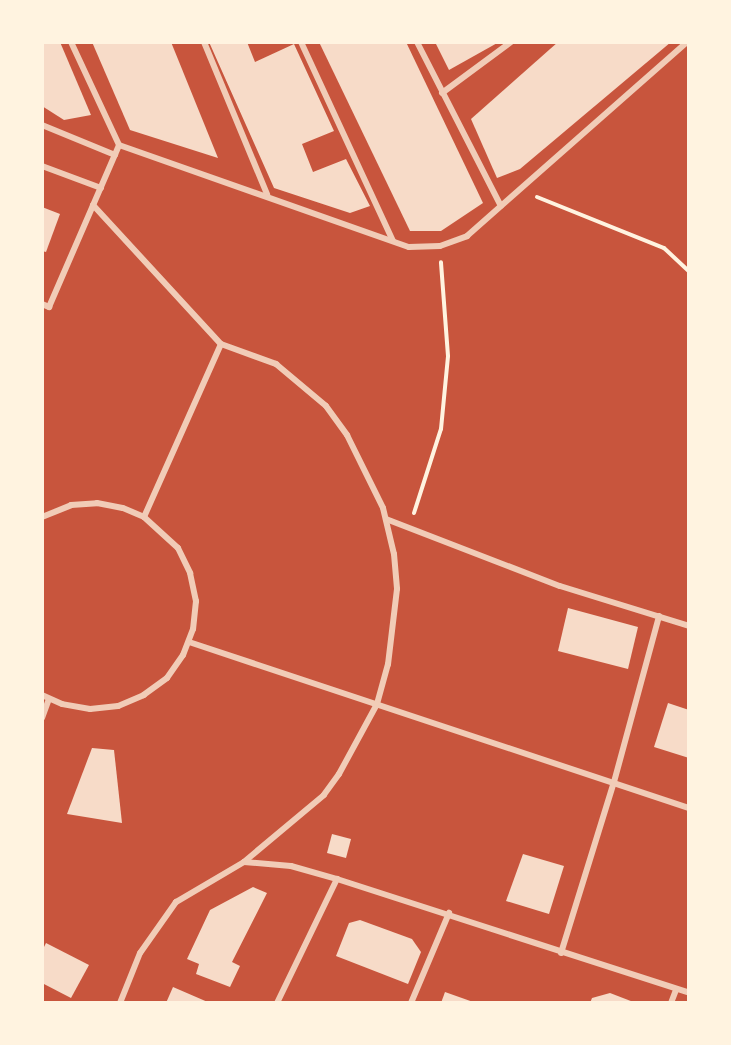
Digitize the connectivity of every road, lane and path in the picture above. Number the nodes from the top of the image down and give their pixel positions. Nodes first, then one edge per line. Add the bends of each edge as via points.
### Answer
1 (71, 42) edge
2 (204, 42) edge
3 (301, 42) edge
4 (417, 42) edge
5 (511, 42) edge
6 (687, 42) edge
7 (442, 93) junction
8 (42, 125) edge
9 (119, 145) junction
10 (115, 155) junction
11 (42, 166) edge
12 (100, 188) junction
13 (519, 190) junction
14 (267, 194) junction
15 (93, 205) junction
16 (501, 206) junction
17 (393, 241) junction
18 (440, 246) junction
19 (689, 271) edge
20 (42, 304) edge
21 (221, 344) junction
22 (42, 517) edge
23 (144, 517) junction
24 (386, 519) junction
25 (409, 528) junction
26 (659, 616) junction
27 (689, 626) edge
28 (189, 642) junction
29 (42, 695) edge
30 (49, 699) junction
31 (377, 704) junction
32 (42, 718) edge
33 (614, 782) junction
34 (689, 808) edge
35 (244, 862) junction
36 (336, 879) junction
37 (449, 913) junction
38 (561, 953) junction
39 (676, 990) junction
40 (689, 993) edge
41 (120, 1003) edge
42 (277, 1003) edge
43 (411, 1003) edge
44 (670, 1003) edge

1 - 9 street
2 - 14 street
3 - 17 street
4 - 7 street
5 - 7 street
6 - 13 street
7 - 16 street
8 - 10 street
9 - 10 street
9 - 14 street
10 - 12 street
11 - 12 street
12 - 15 street
13 - 16 street
13 - 19 path via 664,248
14 - 17 street
15 - 20 street via 49,307
15 - 21 street
16 - 18 street via 466,236
17 - 18 street via 409,247
18 - 25 path via 448,356 441,429
21 - 23 street
21 - 24 street via 276,364 326,405 366,471
22 - 23 street via 71,506 97,503 123,507
23 - 28 street via 170,537 190,573 196,601
24 - 25 street
24 - 31 street via 397,589 388,664
25 - 26 street via 560,586
26 - 27 street
26 - 33 street
28 - 30 street via 167,678 132,701 90,709
28 - 31 street
29 - 30 street
30 - 32 street
31 - 33 street
31 - 35 street via 356,748 324,795
33 - 34 street
33 - 38 street
35 - 36 street via 291,866
35 - 41 street via 199,886 161,919 140,953
36 - 37 street
36 - 42 street
37 - 38 street
37 - 43 street
38 - 39 street
39 - 40 street
39 - 44 street

